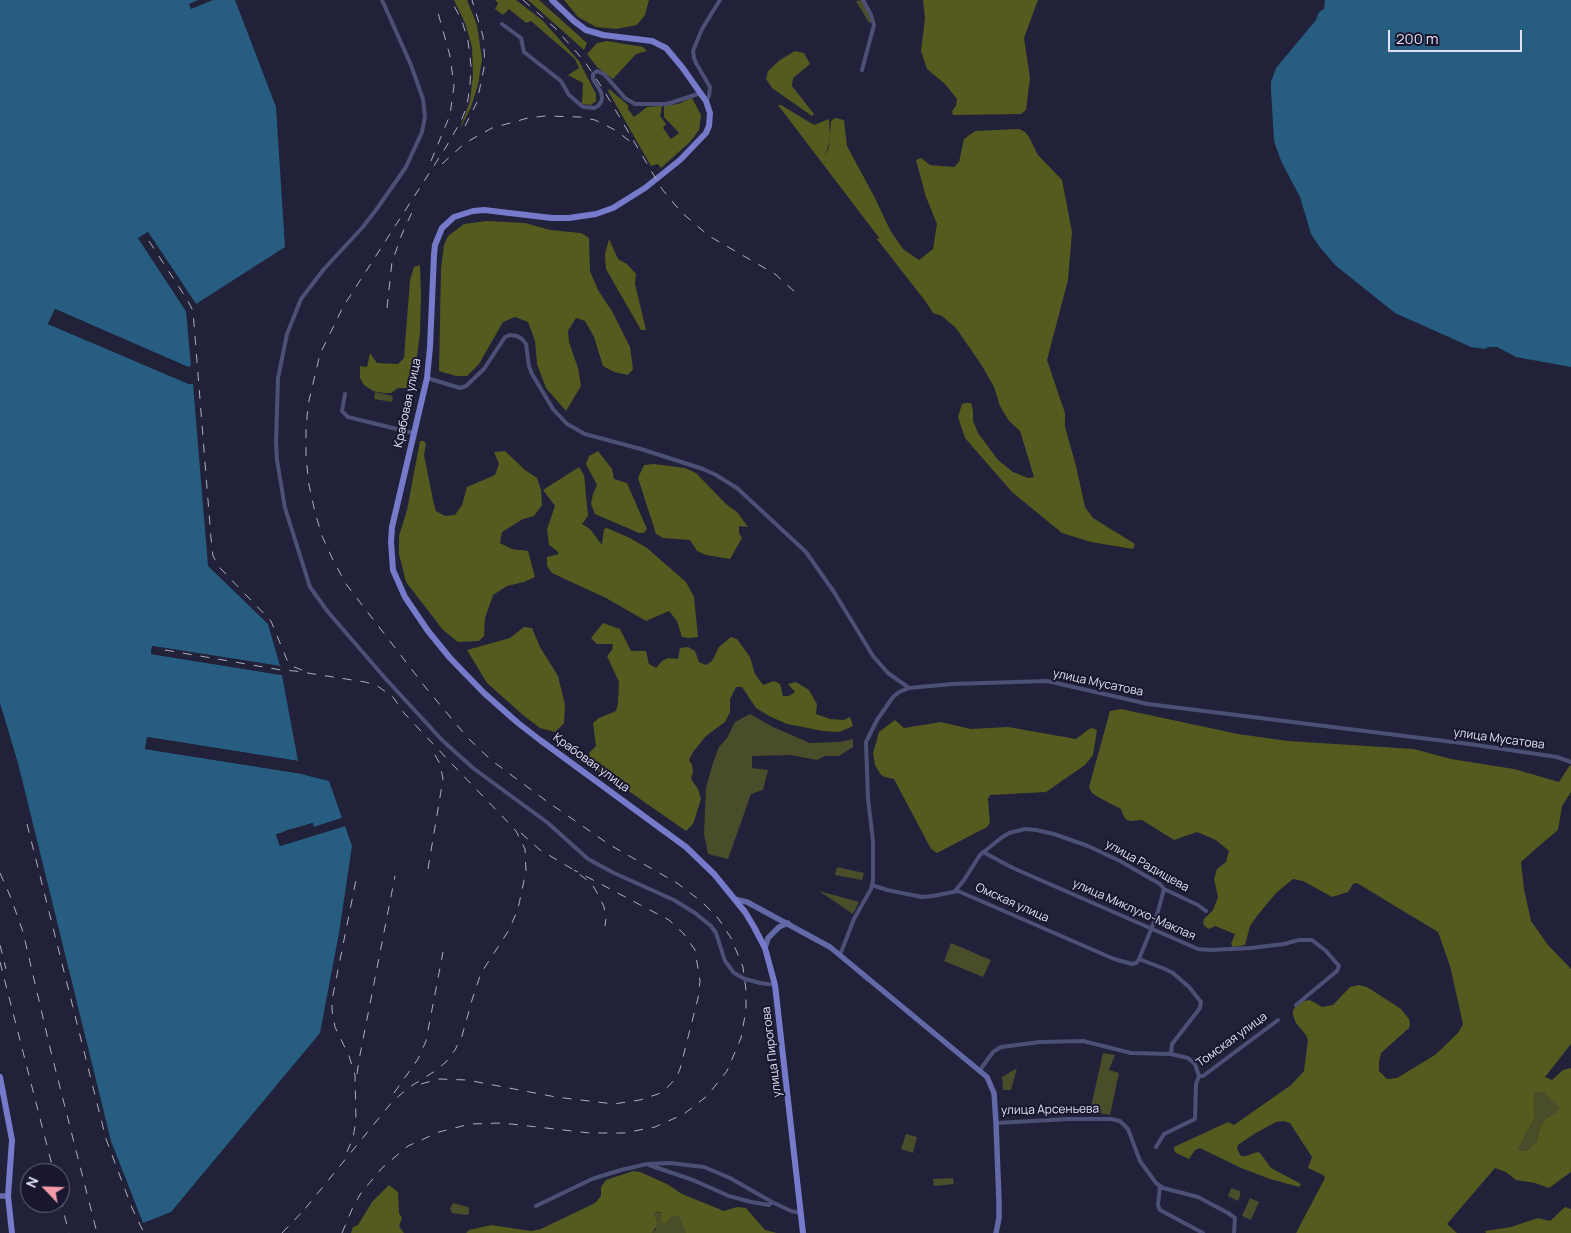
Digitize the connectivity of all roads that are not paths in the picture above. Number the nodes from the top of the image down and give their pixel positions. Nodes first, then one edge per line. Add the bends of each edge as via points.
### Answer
1 (382, 0) edge
2 (552, 0) edge
3 (720, 0) edge
4 (863, 0) edge
5 (502, 24) dead end
6 (862, 70) dead end
7 (701, 93) junction
8 (706, 101) junction
9 (427, 378) junction
10 (345, 394) dead end
11 (413, 433) junction
12 (909, 688) junction
13 (1571, 762) edge
14 (983, 852) junction
15 (872, 885) junction
16 (1164, 889) junction
17 (955, 891) junction
18 (734, 899) junction
19 (1206, 911) dead end
20 (788, 923) junction
21 (1152, 929) junction
22 (765, 948) junction
23 (840, 955) junction
24 (1139, 960) junction
25 (775, 985) junction
26 (1296, 1005) dead end
27 (1278, 1020) dead end
28 (1171, 1054) junction
29 (980, 1070) junction
30 (1199, 1076) junction
31 (0, 1077) edge
32 (996, 1123) junction
33 (1156, 1147) dead end
34 (647, 1164) junction
35 (1160, 1186) junction
36 (0, 1196) edge
37 (8, 1196) junction
38 (772, 1202) junction
39 (536, 1206) dead end
40 (801, 1213) junction
41 (1194, 1231) edge
42 (12, 1233) edge
43 (803, 1233) edge
44 (996, 1233) edge
45 (1203, 1233) edge
46 (1234, 1233) edge

1 - 25 street via 423,99 425,117 422,132 406,167 376,210 301,299 286,334 279,372 277,460 285,508 310,587 385,678 442,740 473,768 548,823 588,859 700,916 716,933 725,962 734,973
2 - 7 main road, Крабовая улица via 586,30 643,40 666,48
3 - 8 street via 702,29 693,54 710,87
4 - 6 street via 874,25
5 - 7 street via 521,38 524,52 561,81 569,95 583,107 594,108 601,102 601,92 593,79 597,71 635,104 667,104
7 - 8 main road, Крабовая улица
8 - 9 main road, Крабовая улица via 711,119 706,134 645,188 613,208 569,218 484,210 462,213 447,222 438,236 434,255
9 - 11 main road, Крабовая улица
9 - 12 street via 460,388 466,386 484,368 505,337 510,335 522,339 532,374 553,409 567,424 585,434 703,469 737,488 806,552 873,656 888,673
10 - 11 street via 342,411 348,417
11 - 18 main road, Крабовая улица via 395,512 391,555 405,597 428,631 465,674 511,717 686,847
12 - 13 street, улица Мусатова via 1048,681 1148,704 1558,757
12 - 15 street via 893,697 866,742 868,799 874,841
14 - 16 street, улица Радищева via 1009,833 1036,830 1088,846 1120,861
14 - 17 street, улица Радищева
14 - 21 street, улица Миклухо-Маклая
15 - 17 street, Омская улица via 922,897
15 - 23 street
16 - 19 street, улица Радищева
16 - 21 street
17 - 24 street, Омская улица via 1114,959 1132,964
18 - 20 main road, улица Арсеньева via 747,902
18 - 22 main road, улица Пирогова via 750,919
20 - 22 main road via 768,938
20 - 23 main road, улица Арсеньева
21 - 24 street
21 - 26 street, улица Миклухо-Маклая via 1198,949 1211,950 1312,940 1339,966
22 - 25 main road, улица Пирогова
23 - 29 main road, улица Арсеньева
24 - 28 street, Омская улица via 1173,973 1201,1002 1200,1008 1172,1044
25 - 40 main road, улица Пирогова
27 - 30 street, Томская улица
28 - 29 street via 1132,1054 1083,1041 1040,1042 1001,1047 993,1052
28 - 30 street via 1192,1060
29 - 32 main road, улица Арсеньева via 993,1088
30 - 33 street via 1195,1119 1164,1134
31 - 37 main road via 12,1140
32 - 35 street, улица Арсеньева via 1076,1119 1120,1121 1128,1129 1151,1178
32 - 44 main road via 999,1218
34 - 38 street via 736,1198 769,1205
34 - 38 street via 704,1167
34 - 39 street via 592,1179
35 - 41 street via 1160,1210
35 - 46 street via 1210,1202 1235,1218
36 - 37 main road
37 - 42 main road
38 - 40 street
40 - 43 main road, улица Пирогова
41 - 45 street

